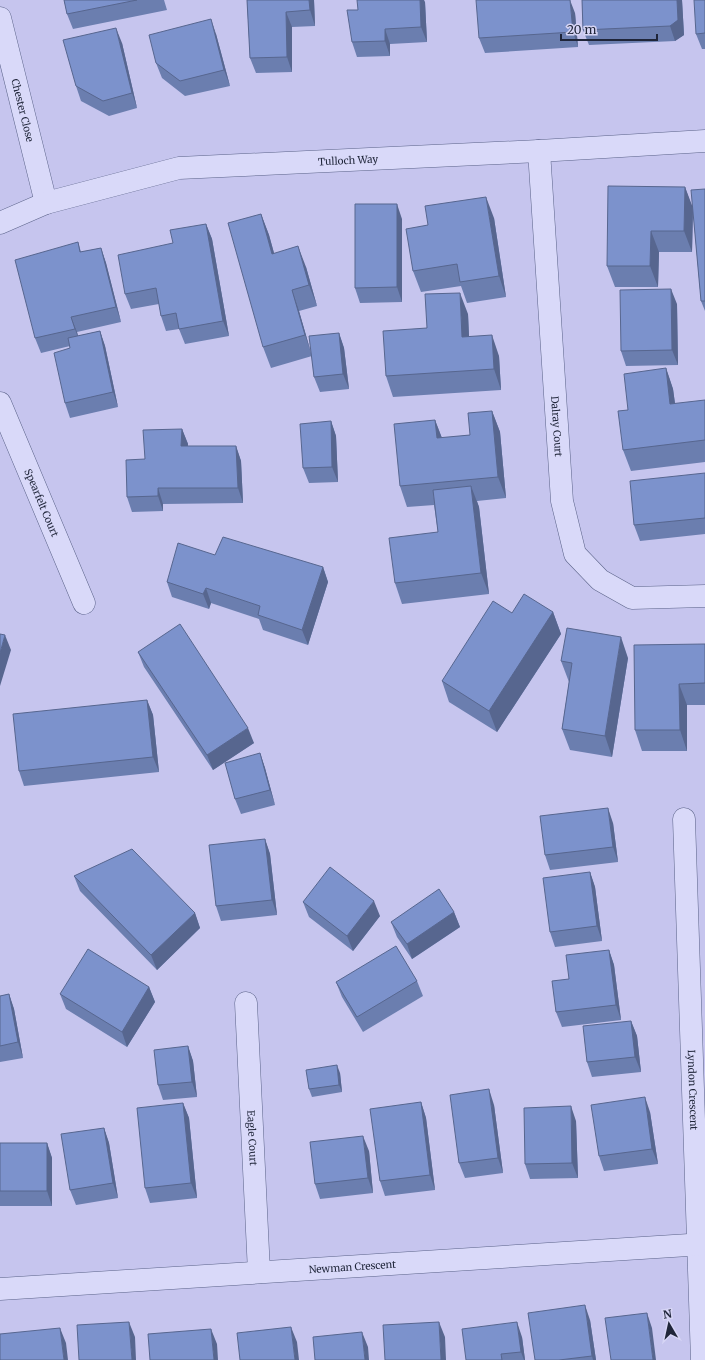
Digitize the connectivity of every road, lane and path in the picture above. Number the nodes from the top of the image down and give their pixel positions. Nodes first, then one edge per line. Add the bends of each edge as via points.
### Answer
1 (0, 18) edge
2 (705, 141) edge
3 (539, 151) junction
4 (46, 203) junction
5 (0, 223) edge
6 (0, 403) edge
7 (705, 596) edge
8 (84, 602) dead end
9 (684, 819) dead end
10 (246, 1003) dead end
11 (702, 1244) edge
12 (259, 1272) junction
13 (0, 1289) edge
14 (702, 1360) edge

1 - 4 street, Chester Close
2 - 3 street, Tulloch Way
3 - 4 street, Tulloch Way via 179,168
3 - 7 street, Dalray Court via 562,501 575,554 600,580 632,598
4 - 5 street, Tulloch Way
6 - 8 street, Spearfelt Court
9 - 11 street, Lyndon Crescent
10 - 12 street, Eagle Court
11 - 12 street, Newman Crescent
11 - 14 street, Lyndon Crescent
12 - 13 street, Newman Crescent

